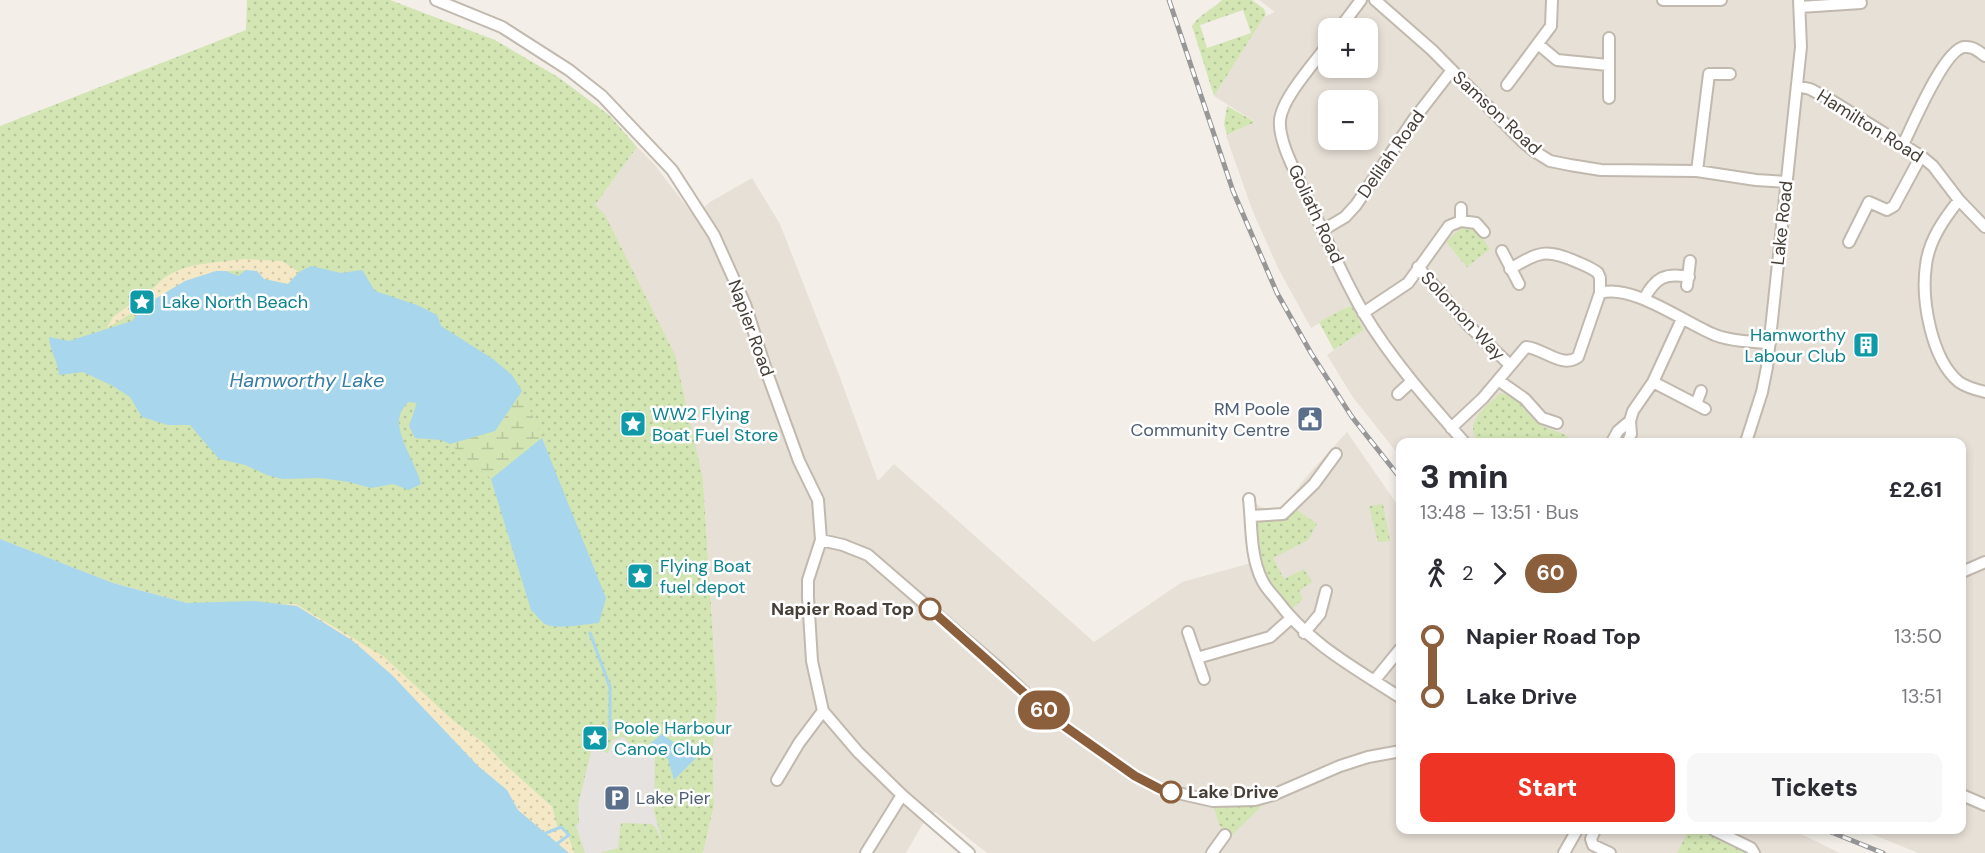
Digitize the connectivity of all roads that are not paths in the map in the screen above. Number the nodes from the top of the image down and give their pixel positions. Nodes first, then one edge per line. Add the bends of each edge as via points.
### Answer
1 (436, 0) edge
2 (1361, 0) edge
3 (1375, 0) edge
4 (1552, 0) edge
5 (1664, 0) edge
6 (1721, 0) edge
7 (1861, 3) dead end
8 (1799, 4) edge
9 (1348, 18) edge
10 (1609, 38) dead end
11 (1538, 44) junction
12 (1985, 56) edge
13 (1318, 59) edge
14 (1608, 65) junction
15 (1452, 70) junction
16 (1730, 74) dead end
17 (1507, 85) dead end
18 (1797, 86) junction
19 (1609, 98) dead end
20 (1903, 145) junction
21 (1921, 156) junction
22 (1697, 171) junction
23 (1786, 182) junction
24 (1959, 200) junction
25 (1461, 208) dead end
26 (1461, 221) junction
27 (1985, 227) edge
28 (1323, 230) junction
29 (1484, 232) dead end
30 (1849, 242) dead end
31 (1502, 251) dead end
32 (1690, 261) dead end
33 (1418, 267) junction
34 (1510, 268) junction
35 (1519, 284) dead end
36 (1600, 293) junction
37 (1644, 299) junction
38 (1363, 313) junction
39 (1682, 319) junction
40 (1770, 343) junction
41 (1509, 364) junction
42 (1498, 380) junction
43 (1411, 382) junction
44 (1653, 382) junction
45 (1701, 391) dead end
46 (1985, 392) edge
47 (1398, 394) dead end
48 (1630, 421) junction
49 (1557, 423) dead end
50 (1451, 428) junction
51 (1460, 438) edge
52 (1614, 438) edge
53 (1630, 438) edge
54 (1747, 438) edge
55 (1336, 454) dead end
56 (1249, 499) dead end
57 (1251, 516) junction
58 (821, 540) junction
59 (1985, 562) edge
60 (1966, 570) edge
61 (1326, 591) dead end
62 (1290, 619) junction
63 (1188, 632) dead end
64 (1304, 633) junction
65 (1396, 654) edge
66 (1197, 658) junction
67 (1204, 679) dead end
68 (1374, 681) junction
69 (1396, 695) edge
70 (823, 711) junction
71 (1396, 752) edge
72 (777, 780) dead end
73 (902, 795) junction
74 (1966, 797) edge
75 (1985, 805) edge
76 (1574, 834) edge
77 (1593, 834) edge
78 (1722, 834) edge
79 (1226, 835) dead end
80 (866, 853) edge
81 (969, 853) edge
82 (1212, 853) edge
83 (1564, 853) edge
84 (1610, 853) edge
85 (1754, 853) edge

1 - 58 street, Napier Road via 502,27 569,70 602,96 672,170 714,235 745,304 796,454 818,500
2 - 9 street
3 - 15 street, Samson Road
4 - 11 street via 1551,27
5 - 6 street
7 - 8 street
8 - 18 street, Lake Road via 1801,47
10 - 14 street
11 - 14 street via 1557,60
11 - 17 street
12 - 20 street via 1974,48 1962,47 1950,55
13 - 28 street, Goliath Road via 1286,102 1279,122 1292,163
14 - 19 street
15 - 22 street, Samson Road via 1523,142 1550,161 1601,170
15 - 28 street, Delilah Road via 1356,205
16 - 22 street via 1709,74
18 - 20 street, Hamilton Road via 1829,99
18 - 23 street, Lake Road
20 - 21 street, Hamilton Road
21 - 24 street, Hamilton Road
21 - 30 street via 1894,206 1887,210 1869,202
22 - 23 street, Samson Road
23 - 40 street, Lake Road
24 - 27 street, Hamilton Road
24 - 46 street via 1930,247 1924,285 1926,312 1948,369 1960,383
25 - 26 street
26 - 29 street via 1476,223
26 - 33 street via 1449,226
28 - 38 street, Goliath Road
31 - 34 street
32 - 37 street via 1688,281 1663,277 1652,283
33 - 38 street via 1408,283
33 - 41 street, Solomon Way via 1469,327
34 - 35 street
34 - 36 street via 1543,252 1558,255 1598,273
36 - 37 street via 1630,294
36 - 41 street via 1581,353 1575,360 1562,361 1528,347
37 - 39 street
38 - 43 street, Goliath Road
39 - 40 street via 1717,336
39 - 44 street
40 - 54 street, Lake Road via 1762,392
41 - 42 street
42 - 49 street via 1525,399 1542,418
42 - 50 street
43 - 47 street
43 - 50 street, Goliath Road
44 - 45 street via 1701,407
44 - 48 street
48 - 52 street
48 - 53 street
50 - 51 street, Goliath Road
55 - 57 street via 1314,484 1283,514
56 - 57 street
57 - 62 street via 1253,548 1262,580
58 - 70 street via 808,580 808,597 812,661
58 - 71 street via 868,555 1050,716 1160,789 1213,801 1263,798 1340,766
59 - 60 street
61 - 64 street via 1320,614
62 - 64 street
62 - 66 street via 1270,637
63 - 66 street
64 - 68 street
65 - 68 street
66 - 67 street
68 - 69 street
70 - 72 street
70 - 73 street
73 - 80 street
73 - 81 street
74 - 75 street
76 - 83 street
77 - 84 street via 1593,844
78 - 85 street
79 - 82 street

